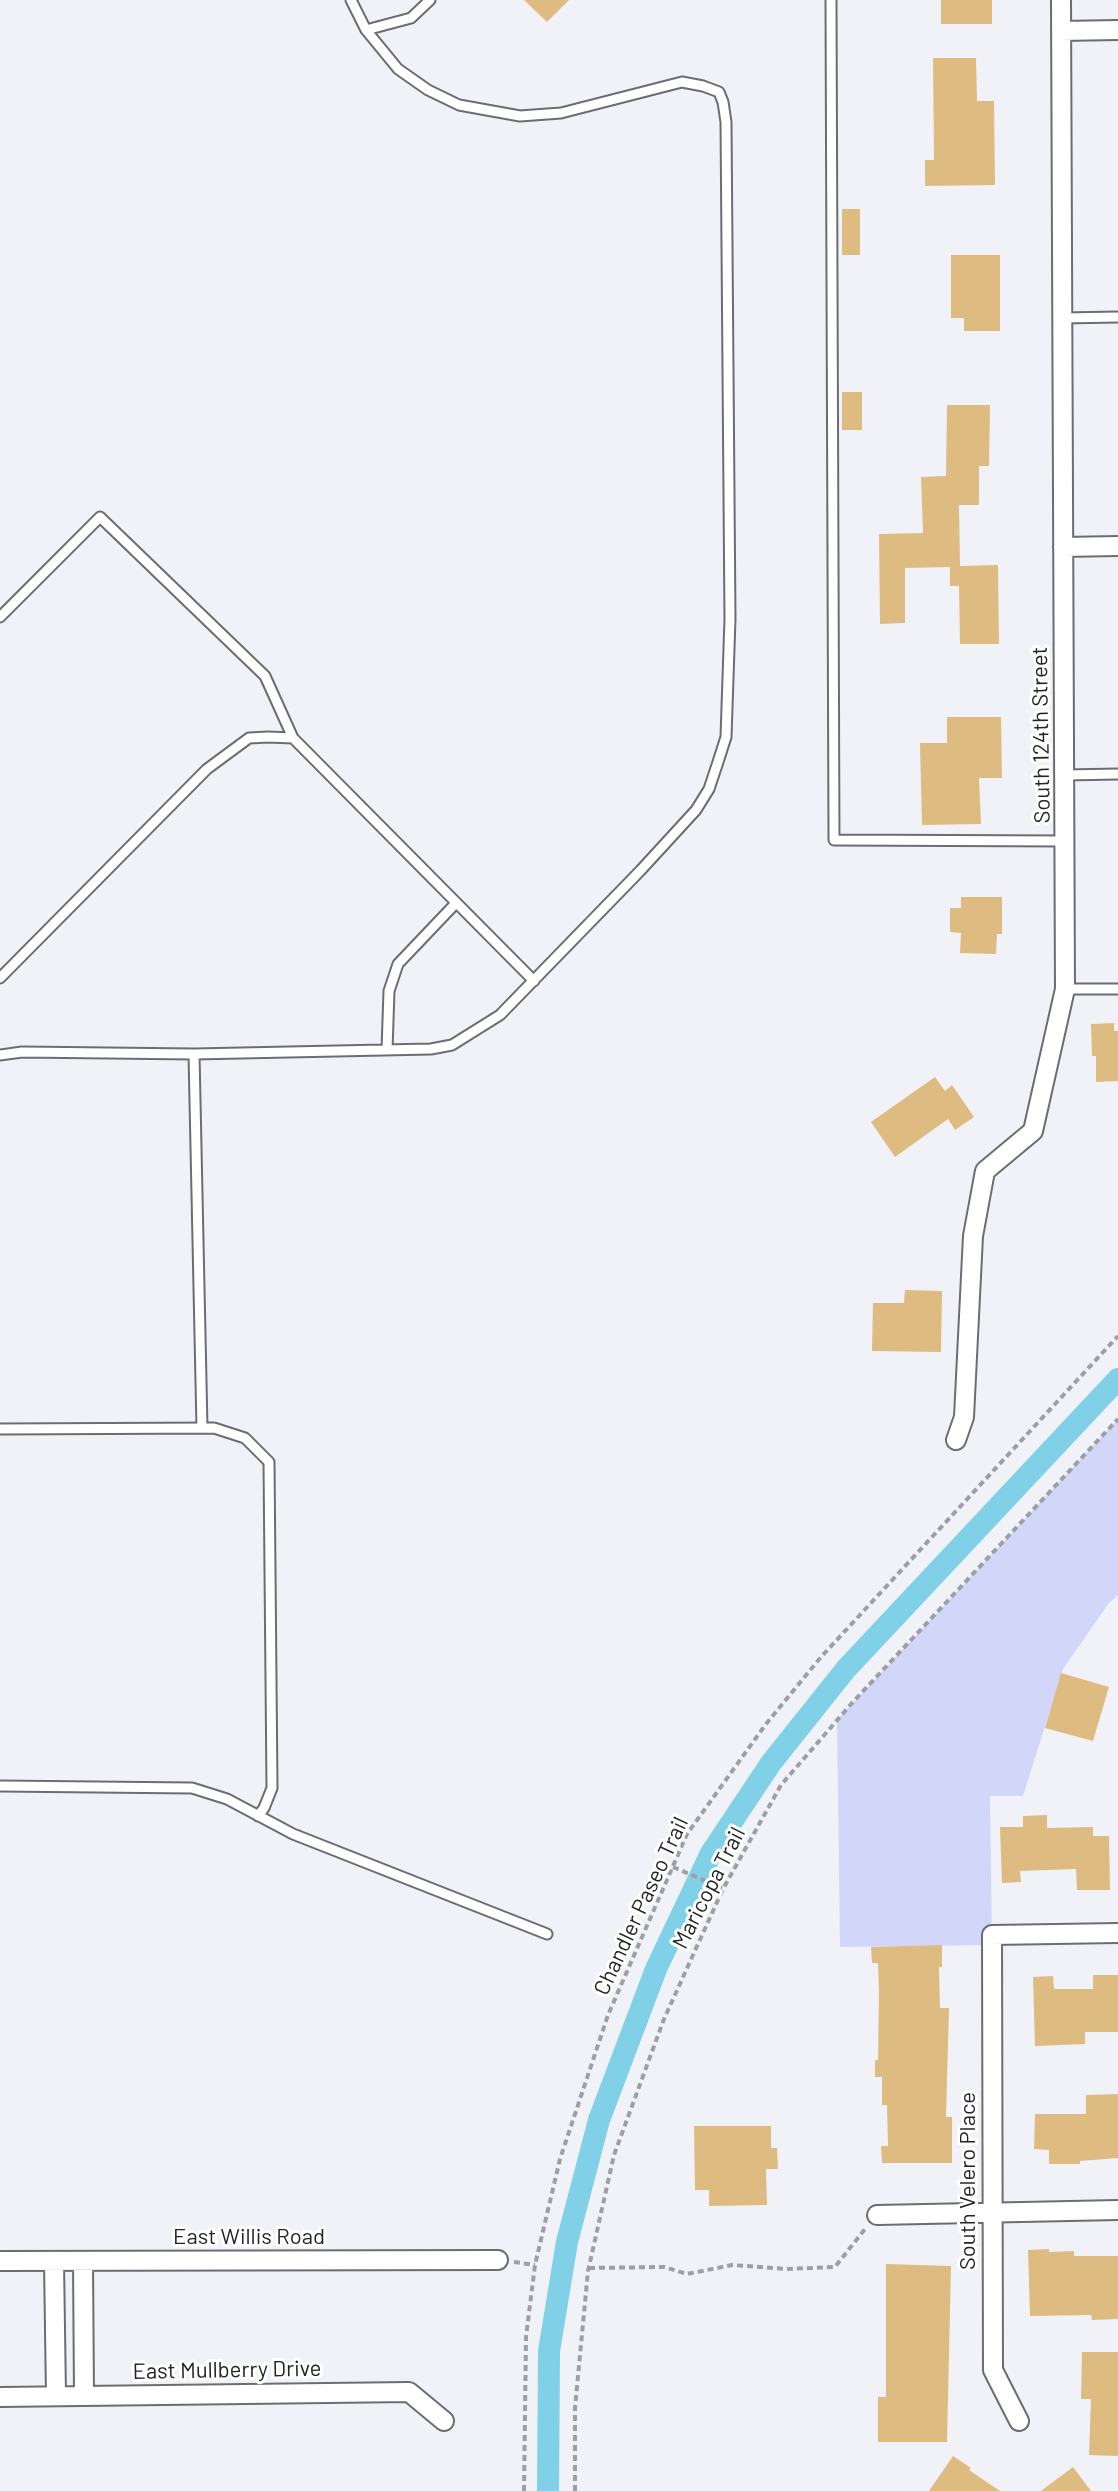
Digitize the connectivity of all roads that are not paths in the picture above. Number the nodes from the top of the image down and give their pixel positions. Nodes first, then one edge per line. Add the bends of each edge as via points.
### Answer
1 (351, 0) edge
2 (430, 0) edge
3 (831, 0) edge
4 (1061, 0) edge
5 (366, 30) junction
6 (1118, 30) edge
7 (1061, 31) junction
8 (1118, 317) edge
9 (1062, 318) junction
10 (1118, 546) edge
11 (1063, 547) junction
12 (0, 617) edge
13 (293, 738) junction
14 (1118, 774) edge
15 (1065, 775) junction
16 (1066, 841) junction
17 (456, 903) junction
18 (0, 978) edge
19 (534, 981) junction
20 (1065, 989) junction
21 (1118, 989) edge
22 (387, 1050) junction
23 (194, 1054) junction
24 (0, 1055) edge
25 (202, 1428) junction
26 (0, 1429) edge
27 (956, 1440) dead end
28 (0, 1786) edge
29 (258, 1816) junction
30 (1118, 1933) edge
31 (547, 1934) dead end
32 (1118, 2210) edge
33 (992, 2213) junction
34 (877, 2215) road end
35 (498, 2260) dead end
36 (0, 2261) edge
37 (54, 2261) junction
38 (83, 2261) junction
39 (83, 2338) junction
40 (55, 2339) junction
41 (56, 2396) junction
42 (84, 2396) junction
43 (0, 2397) edge
44 (444, 2421) dead end
45 (1019, 2421) dead end

1 - 5 lane
2 - 5 lane via 411,18
3 - 16 lane via 834,840
4 - 7 street, South 124th Street
5 - 19 lane via 398,69 428,90 490,112 561,113 682,82 719,92 723,102 730,619 726,737 709,789 696,810
6 - 7 street
7 - 9 street, South 124th Street
8 - 9 lane
9 - 11 street, South 124th Street
10 - 11 street
11 - 15 street, South 124th Street
12 - 13 lane via 100,517 265,676
13 - 17 lane
13 - 18 lane via 249,738 207,769
14 - 15 lane
15 - 16 street, South 124th Street
16 - 20 street, South 124th Street
17 - 19 lane
17 - 22 lane via 398,964 389,991
19 - 22 lane via 500,1015 452,1045
20 - 21 lane
20 - 27 street, South 124th Street via 1033,1131 985,1171 973,1236 964,1417
22 - 23 lane
23 - 24 lane
23 - 25 lane
25 - 26 lane
25 - 29 lane via 245,1438 269,1462 272,1788
28 - 29 lane via 192,1788
29 - 31 lane
30 - 33 street, South Velero Place via 992,1935
32 - 33 street
33 - 34 street
33 - 45 street, South Velero Place via 993,2370
35 - 38 street, East Willis Road
36 - 37 street, East Willis Road
37 - 38 street, East Willis Road
37 - 40 street
38 - 39 street
39 - 40 street
39 - 42 street
40 - 41 street
41 - 42 street, East Mullberry Drive
41 - 43 street, East Mullberry Drive
42 - 44 street, East Mullberry Drive via 409,2392

